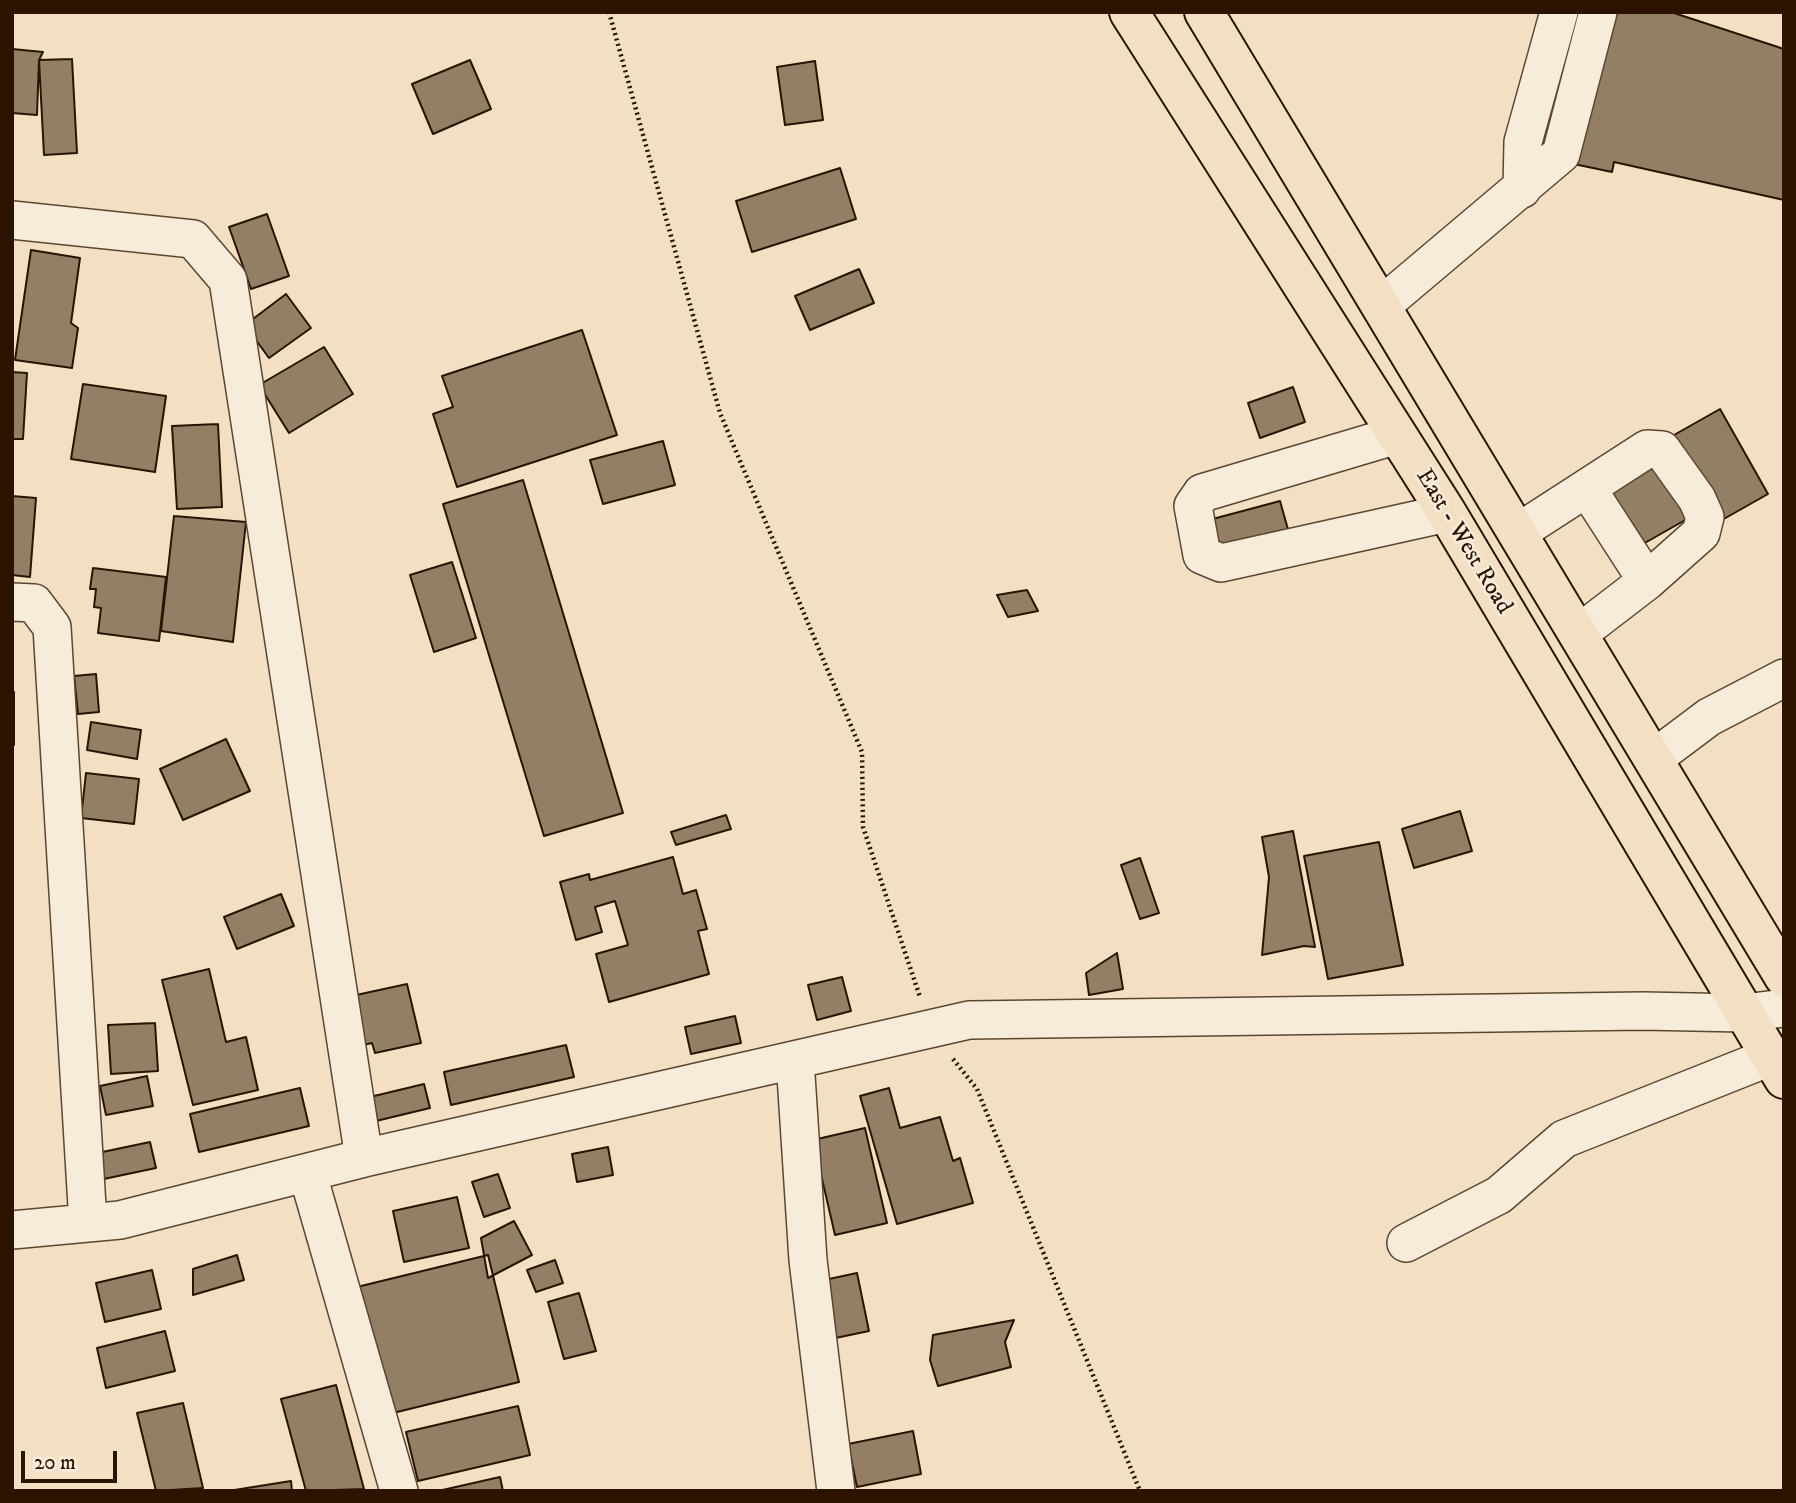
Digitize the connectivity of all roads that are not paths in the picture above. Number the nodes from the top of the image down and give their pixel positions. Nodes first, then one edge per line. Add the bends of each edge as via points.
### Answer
1 (1129, 12) edge
2 (1204, 12) edge
3 (1559, 12) edge
4 (1598, 12) edge
5 (1522, 190) junction
6 (12, 220) edge
7 (1381, 306) junction
8 (1397, 435) junction
9 (1587, 488) junction
10 (1447, 513) junction
11 (1517, 533) junction
12 (1647, 581) junction
13 (12, 601) edge
14 (1578, 634) junction
15 (1784, 678) edge
16 (1653, 759) junction
17 (1784, 977) edge
18 (1784, 1008) edge
19 (1744, 1013) junction
20 (795, 1060) junction
21 (1777, 1068) edge
22 (364, 1158) junction
23 (308, 1175) junction
24 (88, 1223) junction
25 (12, 1230) edge
26 (1406, 1243) dead end
27 (399, 1491) edge
28 (836, 1491) edge

1 - 8 main road, East - West Road
2 - 7 main road, East - West Road
3 - 5 street via 1523,142
4 - 5 street via 1561,154
5 - 7 street
6 - 22 street via 193,239 228,280
7 - 11 main road, East - West Road
8 - 10 main road, East - West Road
8 - 10 street via 1202,493 1193,506 1202,555 1221,563
9 - 11 street
9 - 12 street
9 - 12 street via 1647,449 1656,448 1697,499 1705,517 1701,533
10 - 19 main road, East - West Road
11 - 14 main road, East - West Road
12 - 14 street
13 - 24 street via 34,603 52,627
14 - 16 main road, East - West Road
15 - 16 street via 1709,717
16 - 17 main road, East - West Road
18 - 19 street
19 - 20 street via 969,1020
19 - 21 main road, East - West Road
20 - 22 street
20 - 28 street via 808,1260
21 - 26 street via 1564,1139 1499,1195
22 - 23 street
23 - 24 street via 120,1220
23 - 27 street
24 - 25 street

